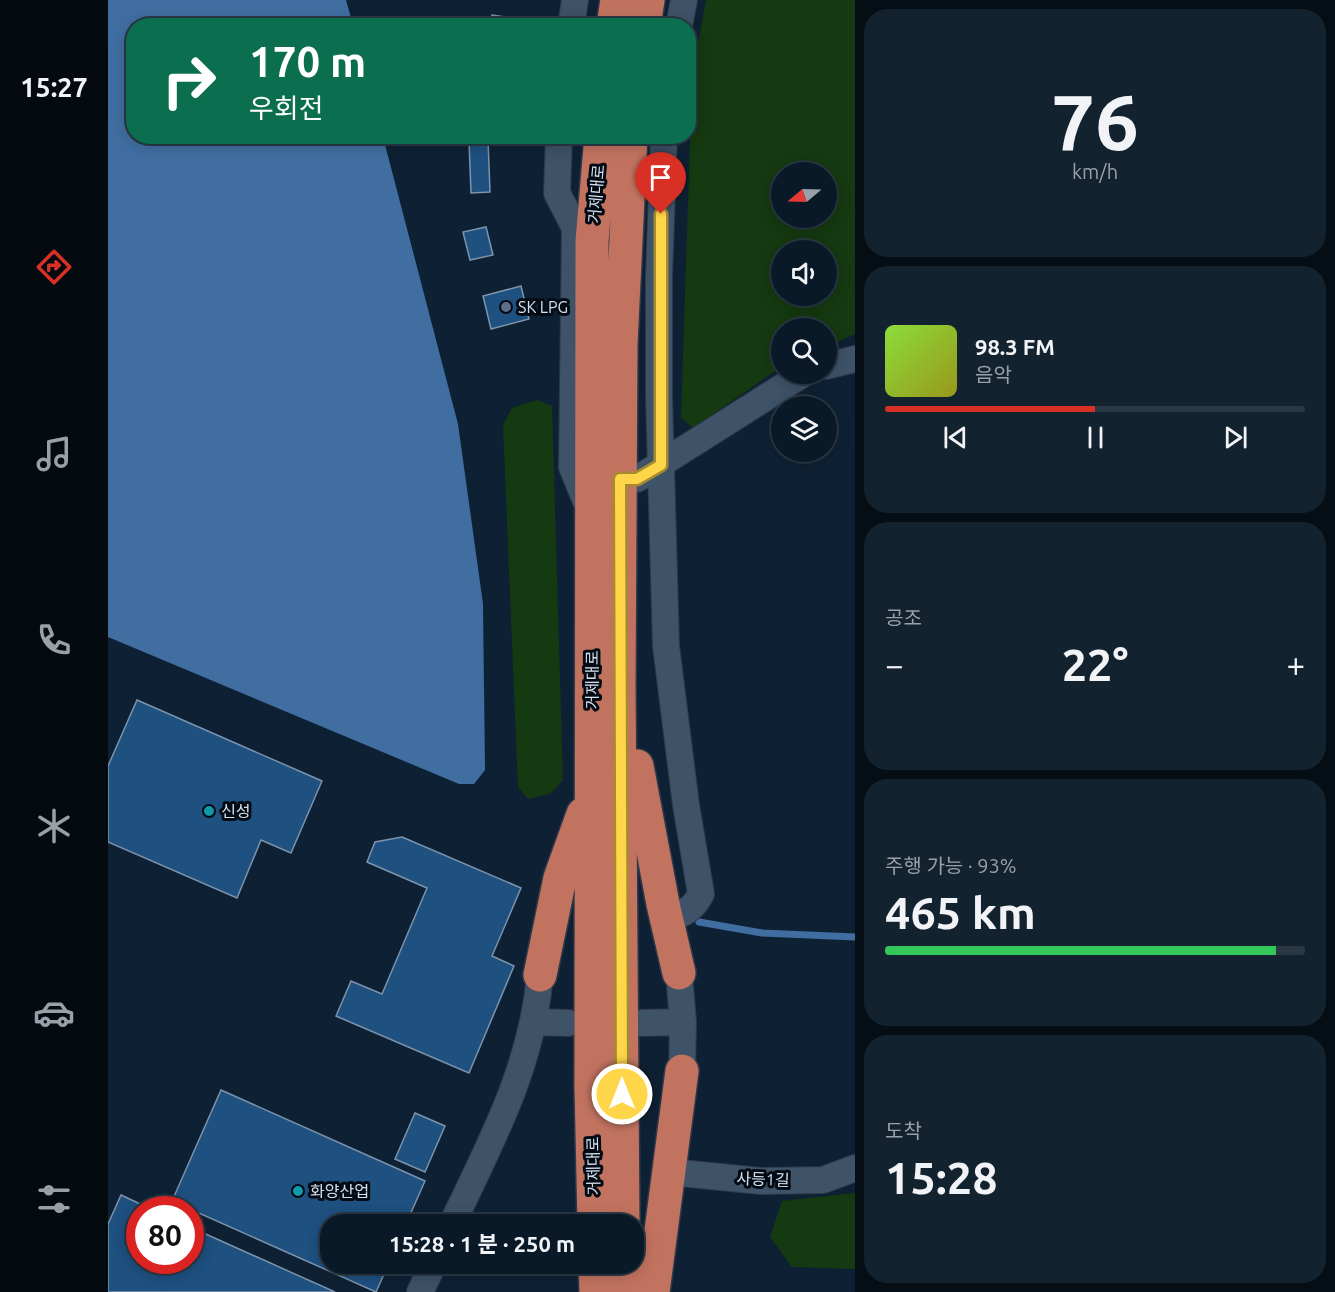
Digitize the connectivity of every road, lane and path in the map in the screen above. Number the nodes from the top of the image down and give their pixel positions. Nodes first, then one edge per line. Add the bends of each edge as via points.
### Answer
1 (575, 0) edge
2 (617, 0) edge
3 (648, 0) edge
4 (684, 0) edge
5 (573, 18) edge
6 (614, 18) edge
7 (645, 18) edge
8 (681, 18) edge
9 (559, 144) edge
10 (600, 144) edge
11 (630, 144) edge
12 (664, 144) edge
13 (855, 359) edge
14 (837, 363) edge
15 (787, 384) edge
16 (661, 465) junction
17 (620, 479) junction
18 (592, 516) junction
19 (619, 647) junction
20 (591, 792) junction
21 (667, 920) junction
22 (679, 972) joint
23 (540, 975) joint
24 (534, 1022) junction
25 (683, 1022) junction
26 (568, 1023) dead end
27 (642, 1023) dead end
28 (682, 1071) joint
29 (855, 1168) edge
30 (670, 1172) junction
31 (457, 1214) edge
32 (594, 1214) edge
33 (623, 1214) edge
34 (429, 1274) edge
35 (595, 1274) edge
36 (623, 1274) edge
37 (420, 1292) edge
38 (596, 1292) edge
39 (624, 1292) edge
40 (653, 1292) edge

1 - 5 street
2 - 6 highway
3 - 7 highway
4 - 8 street
9 - 18 street via 556,193 575,228 572,467
10 - 18 highway, 거제대로 via 592,241
11 - 17 highway, 거제대로 via 624,240
12 - 16 street via 659,277
13 - 14 street
15 - 16 street
16 - 17 street via 637,479
16 - 21 street via 666,646 701,894 695,905
17 - 19 highway, 거제대로
18 - 20 highway, 거제대로
19 - 21 highway via 641,797
19 - 33 highway, 거제대로
20 - 23 highway via 560,878
20 - 32 highway, 거제대로
21 - 22 highway
22 - 25 street
23 - 24 street
24 - 26 street
24 - 31 street via 526,1058
25 - 27 street
25 - 28 street
28 - 30 highway
29 - 30 street, 사등1길 via 823,1180 761,1181
30 - 40 highway
34 - 37 street
35 - 38 highway
36 - 39 highway

